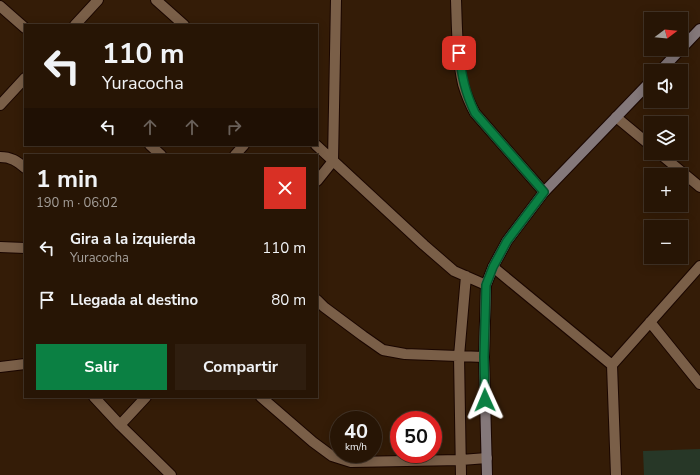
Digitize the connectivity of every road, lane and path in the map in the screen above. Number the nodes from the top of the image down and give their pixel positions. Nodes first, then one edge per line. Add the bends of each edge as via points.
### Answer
1 (98, 0) edge
2 (156, 0) edge
3 (336, 0) edge
4 (456, 0) edge
5 (0, 6) edge
6 (76, 24) edge
7 (183, 24) edge
8 (24, 27) edge
9 (700, 30) edge
10 (667, 64) edge
11 (24, 79) edge
12 (644, 87) edge
13 (0, 105) edge
14 (616, 117) junction
15 (644, 140) edge
16 (151, 146) edge
17 (243, 146) edge
18 (317, 146) edge
19 (160, 154) edge
20 (236, 154) edge
21 (0, 157) edge
22 (667, 160) edge
23 (333, 161) junction
24 (24, 167) edge
25 (318, 180) edge
26 (700, 187) edge
27 (544, 192) junction
28 (0, 247) edge
29 (24, 248) edge
30 (700, 266) edge
31 (493, 267) junction
32 (466, 276) junction
33 (486, 285) junction
34 (318, 301) edge
35 (650, 322) junction
36 (459, 356) junction
37 (484, 357) junction
38 (24, 364) edge
39 (612, 365) junction
40 (0, 367) edge
41 (700, 384) edge
42 (95, 398) edge
43 (145, 398) edge
44 (262, 398) edge
45 (120, 425) junction
46 (487, 458) junction
47 (461, 460) junction
48 (171, 475) edge
49 (461, 475) edge
50 (487, 475) edge
51 (616, 475) edge

1 - 6 street
2 - 7 street
3 - 23 street
4 - 27 street via 460,63 468,99 475,113
5 - 8 street
9 - 10 main road
11 - 13 street
12 - 14 main road
14 - 15 street
14 - 27 main road
16 - 19 street
17 - 20 street
18 - 23 street
21 - 24 street via 9,157
22 - 26 street
23 - 25 street
23 - 32 street via 454,271
27 - 31 main road via 507,241
28 - 29 street
30 - 35 street
31 - 33 main road
31 - 39 street
32 - 33 street
32 - 36 street
33 - 37 main road
34 - 36 street via 383,350 405,354
35 - 39 street
35 - 41 street
36 - 37 street
36 - 47 street
37 - 46 main road
38 - 40 street
39 - 51 street
42 - 45 street
43 - 45 street
44 - 47 street via 332,456 351,462
45 - 48 street
46 - 47 street
46 - 50 main road
47 - 49 street

